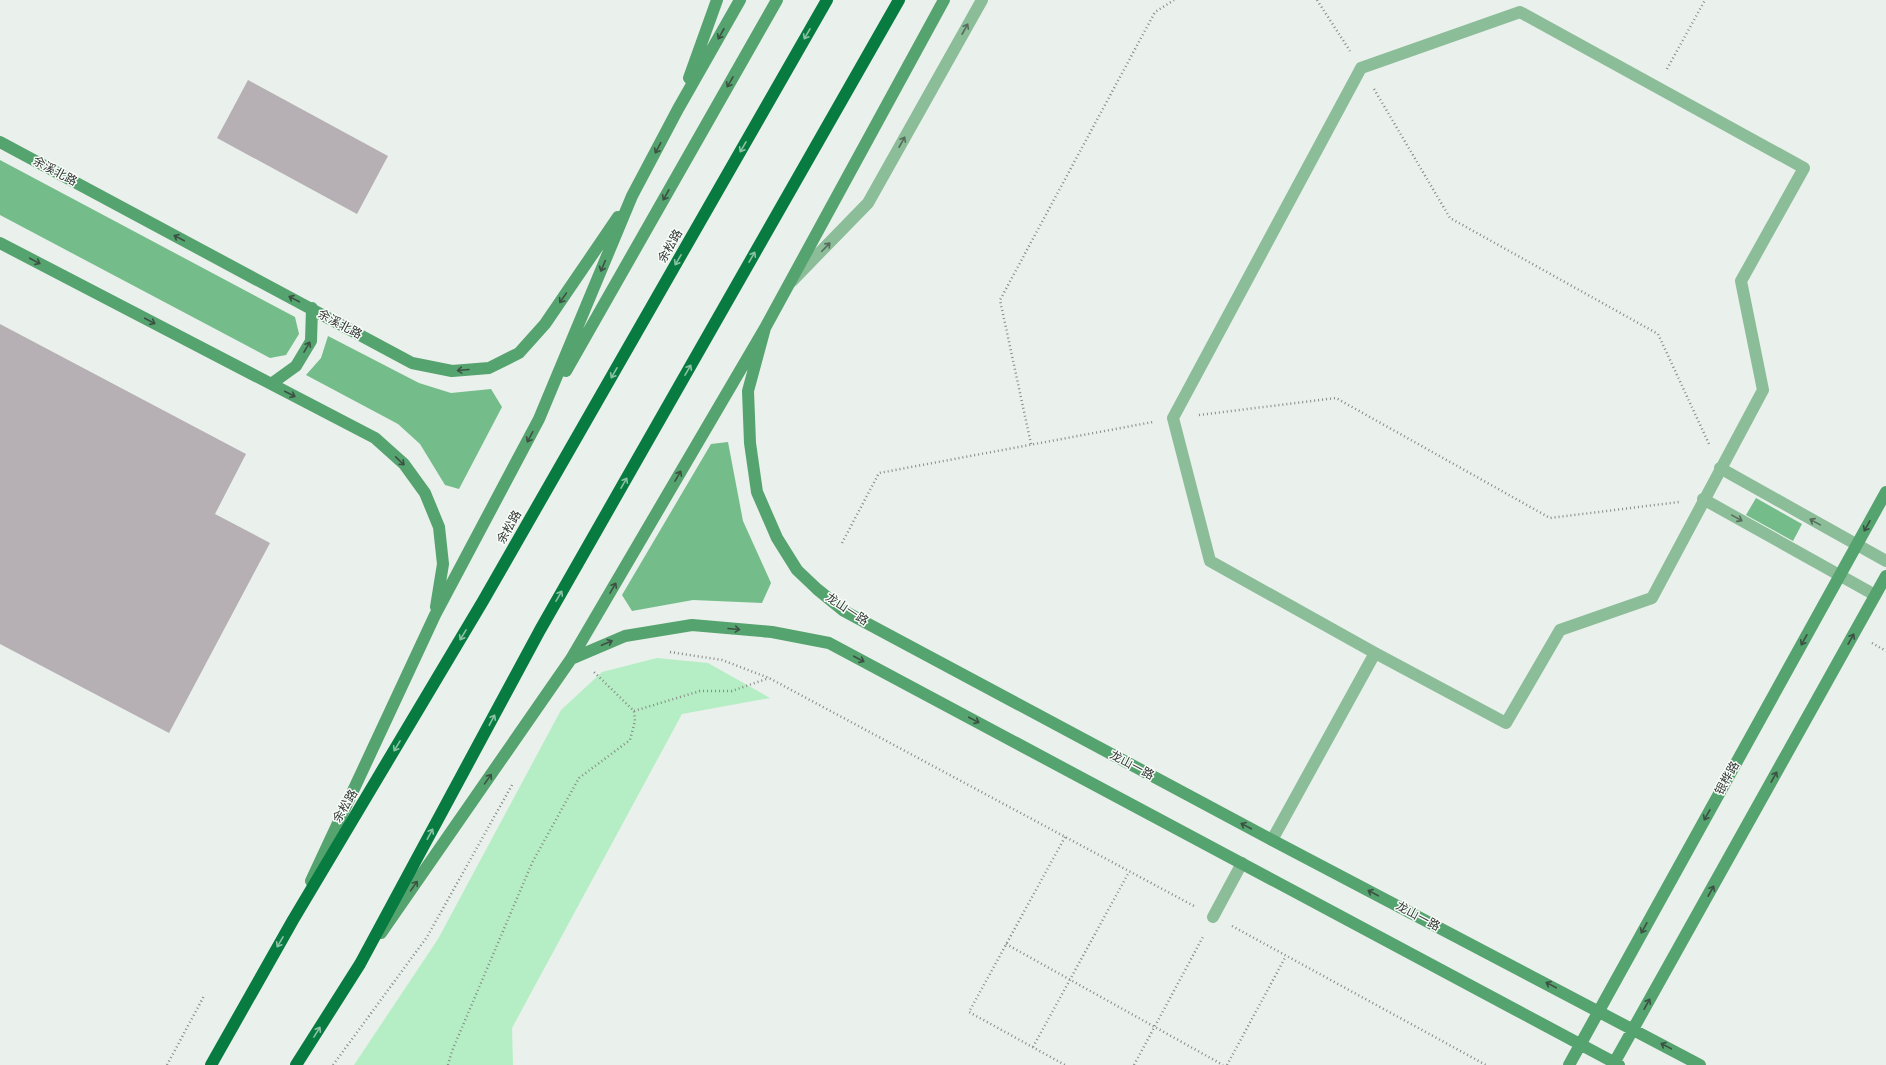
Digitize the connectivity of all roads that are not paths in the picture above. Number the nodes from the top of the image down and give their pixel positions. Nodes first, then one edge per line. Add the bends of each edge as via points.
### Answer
1 (717, 0) edge
2 (740, 0) edge
3 (777, 0) edge
4 (827, 0) edge
5 (899, 0) edge
6 (944, 0) edge
7 (982, 0) edge
8 (678, 109) junction
9 (0, 142) edge
10 (632, 196) junction
11 (0, 243) edge
12 (789, 285) junction
13 (312, 308) junction
14 (765, 328) junction
15 (271, 384) junction
16 (540, 419) junction
17 (1720, 468) junction
18 (1886, 492) edge
19 (1703, 499) junction
20 (1857, 545) junction
21 (1886, 562) edge
22 (1840, 575) junction
23 (1886, 576) edge
24 (1875, 595) junction
25 (435, 615) junction
26 (1375, 653) junction
27 (571, 659) junction
28 (1272, 840) junction
29 (1242, 863) junction
30 (1213, 916) road end
31 (293, 920) junction
32 (360, 964) junction
33 (1598, 1010) junction
34 (1634, 1029) junction
35 (1580, 1043) junction
36 (1616, 1064) edge
37 (211, 1065) edge
38 (296, 1065) edge
39 (1569, 1065) edge
40 (1700, 1065) edge

1 - 8 main road
2 -> 8 main road
3 -> 16 main road
4 -> 31 highway, 余松路 via 483,601
32 -> 5 highway via 540,630
6 - 12 main road
12 -> 7 street via 868,203
8 -> 10 main road
13 -> 9 main road, 余溪北路
10 -> 13 main road, 余溪北路 via 545,324 519,353 489,368 452,371 412,363
10 -> 16 main road
11 -> 15 main road
12 - 14 main road
15 -> 13 main road via 296,366 311,341
27 -> 14 main road
28 -> 14 main road, 龙山一路 via 844,610 797,570 777,538 757,492 750,443 748,391
15 -> 25 main road via 375,438 408,469 425,493 439,527 443,564
16 -> 25 main road
17 - 19 street
20 -> 17 street
17 - 26 street via 1763,390 1741,281 1804,168 1520,12 1361,68 1173,418 1210,561
18 -> 20 main road, 银桦路
19 -> 22 street
19 - 26 street via 1652,598 1560,630 1506,723
20 - 21 street
20 - 22 main road, 银桦路
22 - 24 street
22 -> 33 main road, 银桦路
23 - 24 main road
34 -> 24 main road
25 - 31 main road
26 - 28 street
27 -> 29 main road via 625,636 692,625 772,632 829,643
32 -> 27 main road
33 -> 28 main road, 龙山一路
29 - 30 street
29 - 35 main road
31 -> 37 highway, 余松路
38 -> 32 highway
33 - 34 main road, 龙山一路
33 - 35 main road, 银桦路
34 - 36 main road
40 -> 34 main road, 龙山一路
35 - 36 main road
35 - 39 main road, 银桦路

